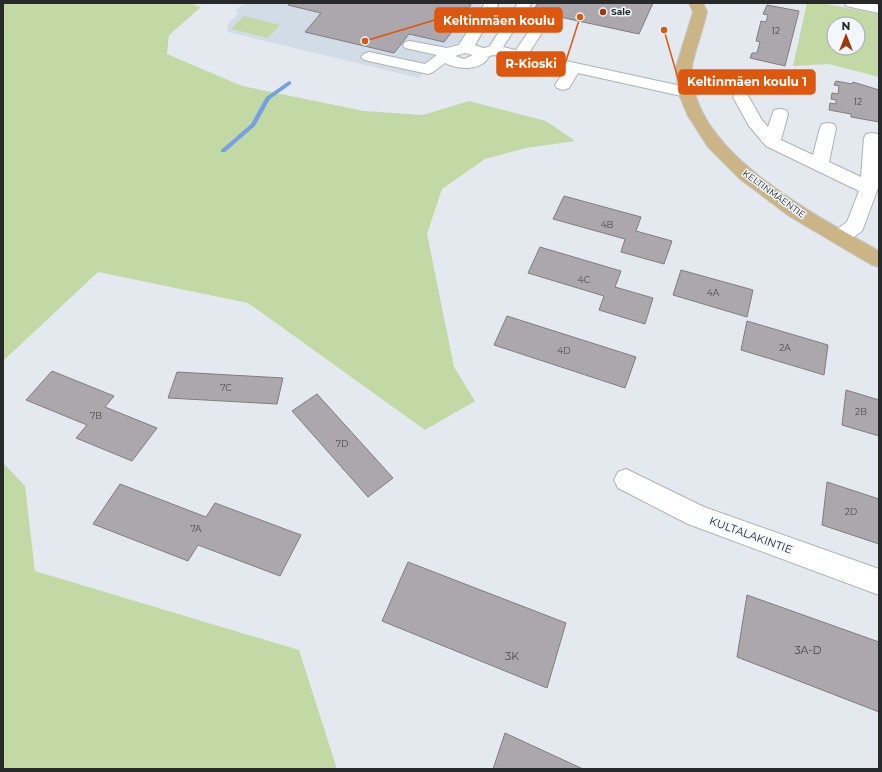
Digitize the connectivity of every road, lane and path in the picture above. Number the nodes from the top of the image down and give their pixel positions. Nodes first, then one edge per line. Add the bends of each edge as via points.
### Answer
1 (492, 3) edge
2 (525, 3) edge
3 (851, 3) edge
4 (703, 6) edge
5 (879, 9) edge
6 (538, 28) dead end
7 (410, 45) dead end
8 (465, 48) junction
9 (488, 51) junction
10 (448, 55) junction
11 (369, 57) dead end
12 (526, 61) junction
13 (574, 68) junction
14 (563, 86) dead end
15 (686, 92) junction
16 (741, 96) dead end
17 (780, 114) dead end
18 (828, 128) dead end
19 (872, 138) dead end
20 (772, 142) junction
21 (820, 164) junction
22 (869, 188) junction
23 (840, 237) junction
24 (879, 260) edge
25 (626, 480) dead end
26 (879, 582) edge

1 - 8 street
2 - 9 street
3 - 5 street
4 - 15 main road, KELTINMÄENTIE via 684,68
6 - 12 street
7 - 10 street
8 - 9 street
8 - 10 street
9 - 10 street via 475,61 464,64 452,62
9 - 12 street
10 - 11 street via 428,69
12 - 13 street
13 - 14 street
13 - 15 street
15 - 23 main road, KELTINMÄENTIE via 696,116 714,143 746,175 796,211
16 - 20 street via 755,122
17 - 20 street
18 - 21 street
19 - 22 street
20 - 21 street
21 - 22 street
22 - 23 street via 855,226
23 - 24 main road, KELTINMÄENTIE
25 - 26 street, KULTALAKINTIE via 697,516

